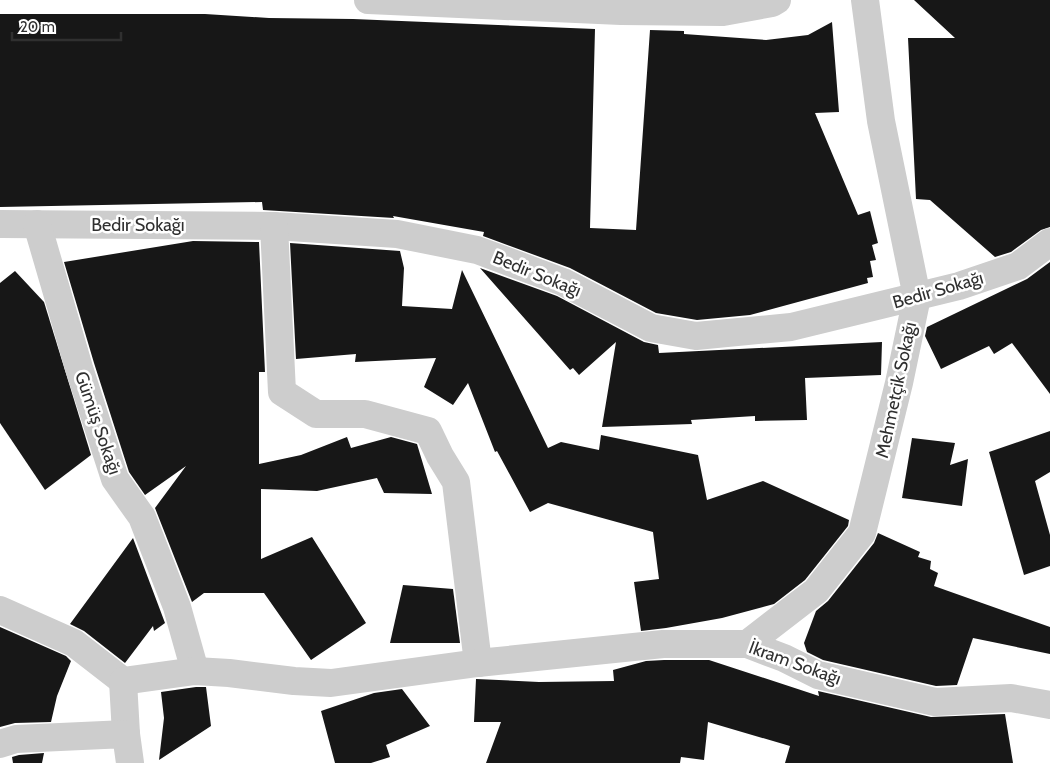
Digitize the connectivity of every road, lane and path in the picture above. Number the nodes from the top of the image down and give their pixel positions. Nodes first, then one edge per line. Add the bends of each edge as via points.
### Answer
1 (368, 0) edge
2 (777, 0) edge
3 (865, 0) edge
4 (475, 2) edge
5 (0, 224) edge
6 (36, 224) junction
7 (274, 226) junction
8 (1050, 242) edge
9 (917, 296) junction
10 (0, 610) edge
11 (748, 644) junction
12 (478, 663) junction
13 (194, 671) junction
14 (123, 681) junction
15 (1050, 705) edge
16 (126, 734) junction
17 (0, 744) edge
18 (130, 763) edge

1 - 4 street
2 - 4 street via 723,12
3 - 9 street, Mehmetçik Sokağı via 881,121
5 - 6 street, Bedir Sokağı
6 - 7 street, Bedir Sokağı
6 - 13 street, Gümüş Sokağı via 115,479 142,517 177,607
7 - 9 street, Bedir Sokağı via 397,234 477,250 562,282 651,328 696,336 791,327
7 - 12 street via 282,392 316,414 365,414 428,431 456,482
8 - 9 street, Bedir Sokağı via 1018,266
9 - 11 street, Mehmetçik Sokağı via 862,533 816,591
10 - 14 street via 74,643
11 - 12 street, İkram Sokağı via 663,644
11 - 15 street, İkram Sokağı via 818,675 935,702 1011,698
12 - 13 street, İkram Sokağı via 331,683
13 - 14 street, İkram Sokağı
14 - 16 street
16 - 17 street via 16,739
16 - 18 street

